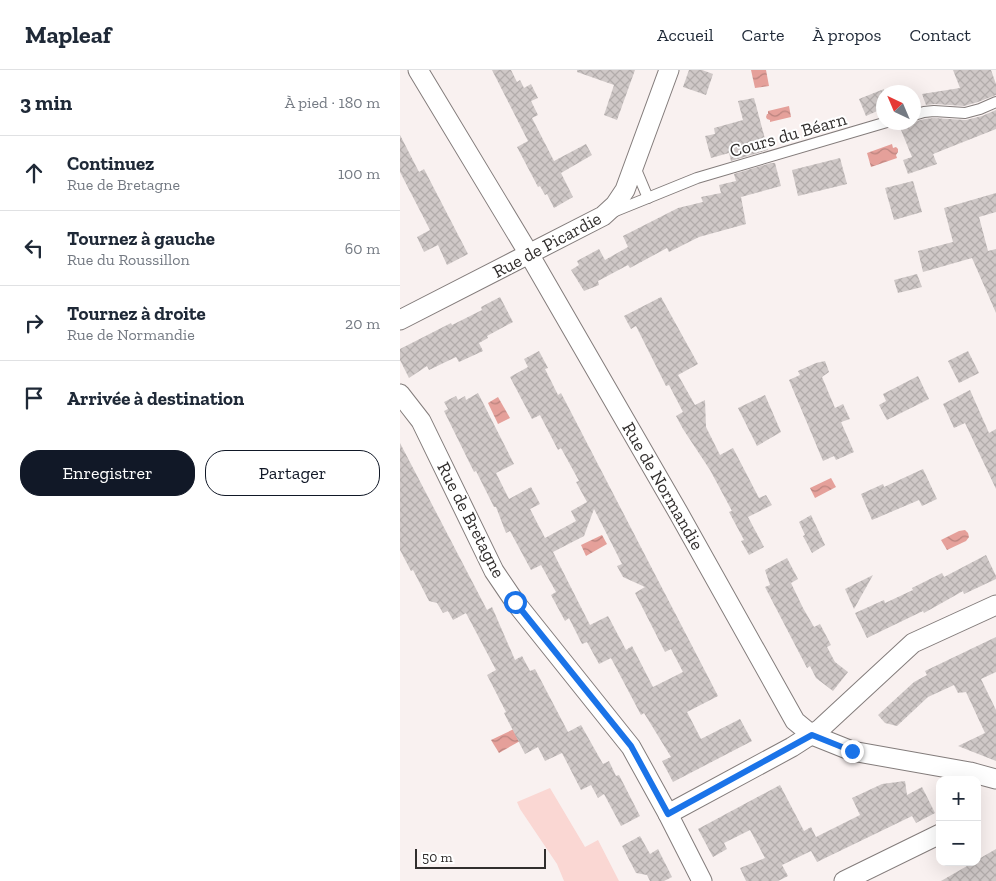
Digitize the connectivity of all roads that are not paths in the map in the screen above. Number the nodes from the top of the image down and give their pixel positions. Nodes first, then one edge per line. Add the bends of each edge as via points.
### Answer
1 (418, 70) edge
2 (669, 70) edge
3 (996, 102) edge
4 (921, 113) edge
5 (876, 126) edge
6 (634, 165) junction
7 (648, 198) junction
8 (603, 216) junction
9 (529, 254) junction
10 (400, 320) edge
11 (400, 394) edge
12 (996, 605) edge
13 (812, 735) junction
14 (969, 776) edge
15 (981, 777) edge
16 (996, 779) edge
17 (668, 814) junction
18 (936, 836) edge
19 (702, 881) edge
20 (844, 881) edge

1 - 9 street, Rue de Normandie
2 - 6 street, Rue de Picardie
3 - 4 lane via 964,113
5 - 7 lane, Cours du Béarn via 697,178
6 - 7 lane
6 - 8 street, Rue de Picardie via 625,190
7 - 8 lane, Cours du Béarn
8 - 9 street, Rue de Picardie
9 - 10 street, Rue de Picardie
9 - 13 street, Rue de Normandie via 795,721
11 - 17 street, Rue de Bretagne via 421,421 494,570 515,602 631,746
12 - 13 street via 913,642
13 - 14 street, Rue de Normandie via 852,751
13 - 17 street
15 - 16 street, Rue de Normandie
17 - 19 street, Rue de Bretagne
18 - 20 street

